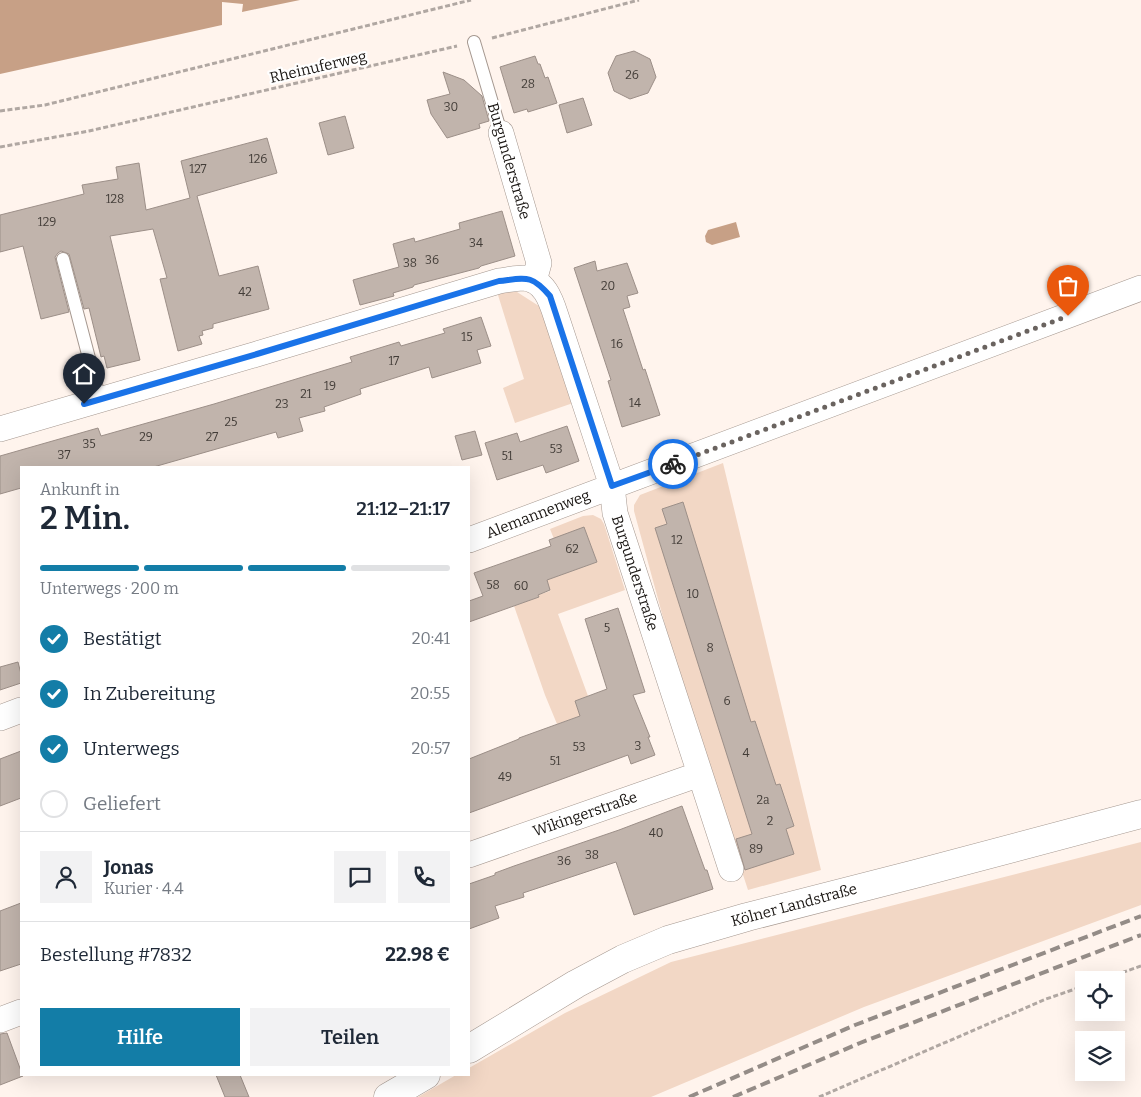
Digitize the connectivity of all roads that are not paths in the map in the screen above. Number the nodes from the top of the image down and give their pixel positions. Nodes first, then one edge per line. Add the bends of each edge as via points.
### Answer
1 (474, 42) road end
2 (501, 133) joint
3 (63, 260) dead end
4 (534, 280) junction
5 (1141, 288) edge
6 (100, 400) junction
7 (0, 429) edge
8 (612, 486) junction
9 (470, 540) edge
10 (20, 710) edge
11 (0, 718) edge
12 (700, 774) junction
13 (1141, 814) edge
14 (470, 855) edge
15 (731, 869) dead end
16 (20, 1012) edge
17 (0, 1020) edge
18 (470, 1048) edge
19 (424, 1076) edge
20 (388, 1097) edge

1 - 2 lane, Burgunderstraße
2 - 4 street, Burgunderstraße via 539,263
3 - 6 lane
4 - 6 street via 499,281
4 - 8 street, Burgunderstraße via 550,296
5 - 8 street, Alemannenweg
6 - 7 street
8 - 9 street, Alemannenweg
8 - 12 street, Burgunderstraße via 615,513
10 - 11 street
12 - 14 street, Wikingerstraße
12 - 15 street, Burgunderstraße
13 - 18 main road, Kölner Landstraße via 668,940 576,984
16 - 17 street
19 - 20 main road

